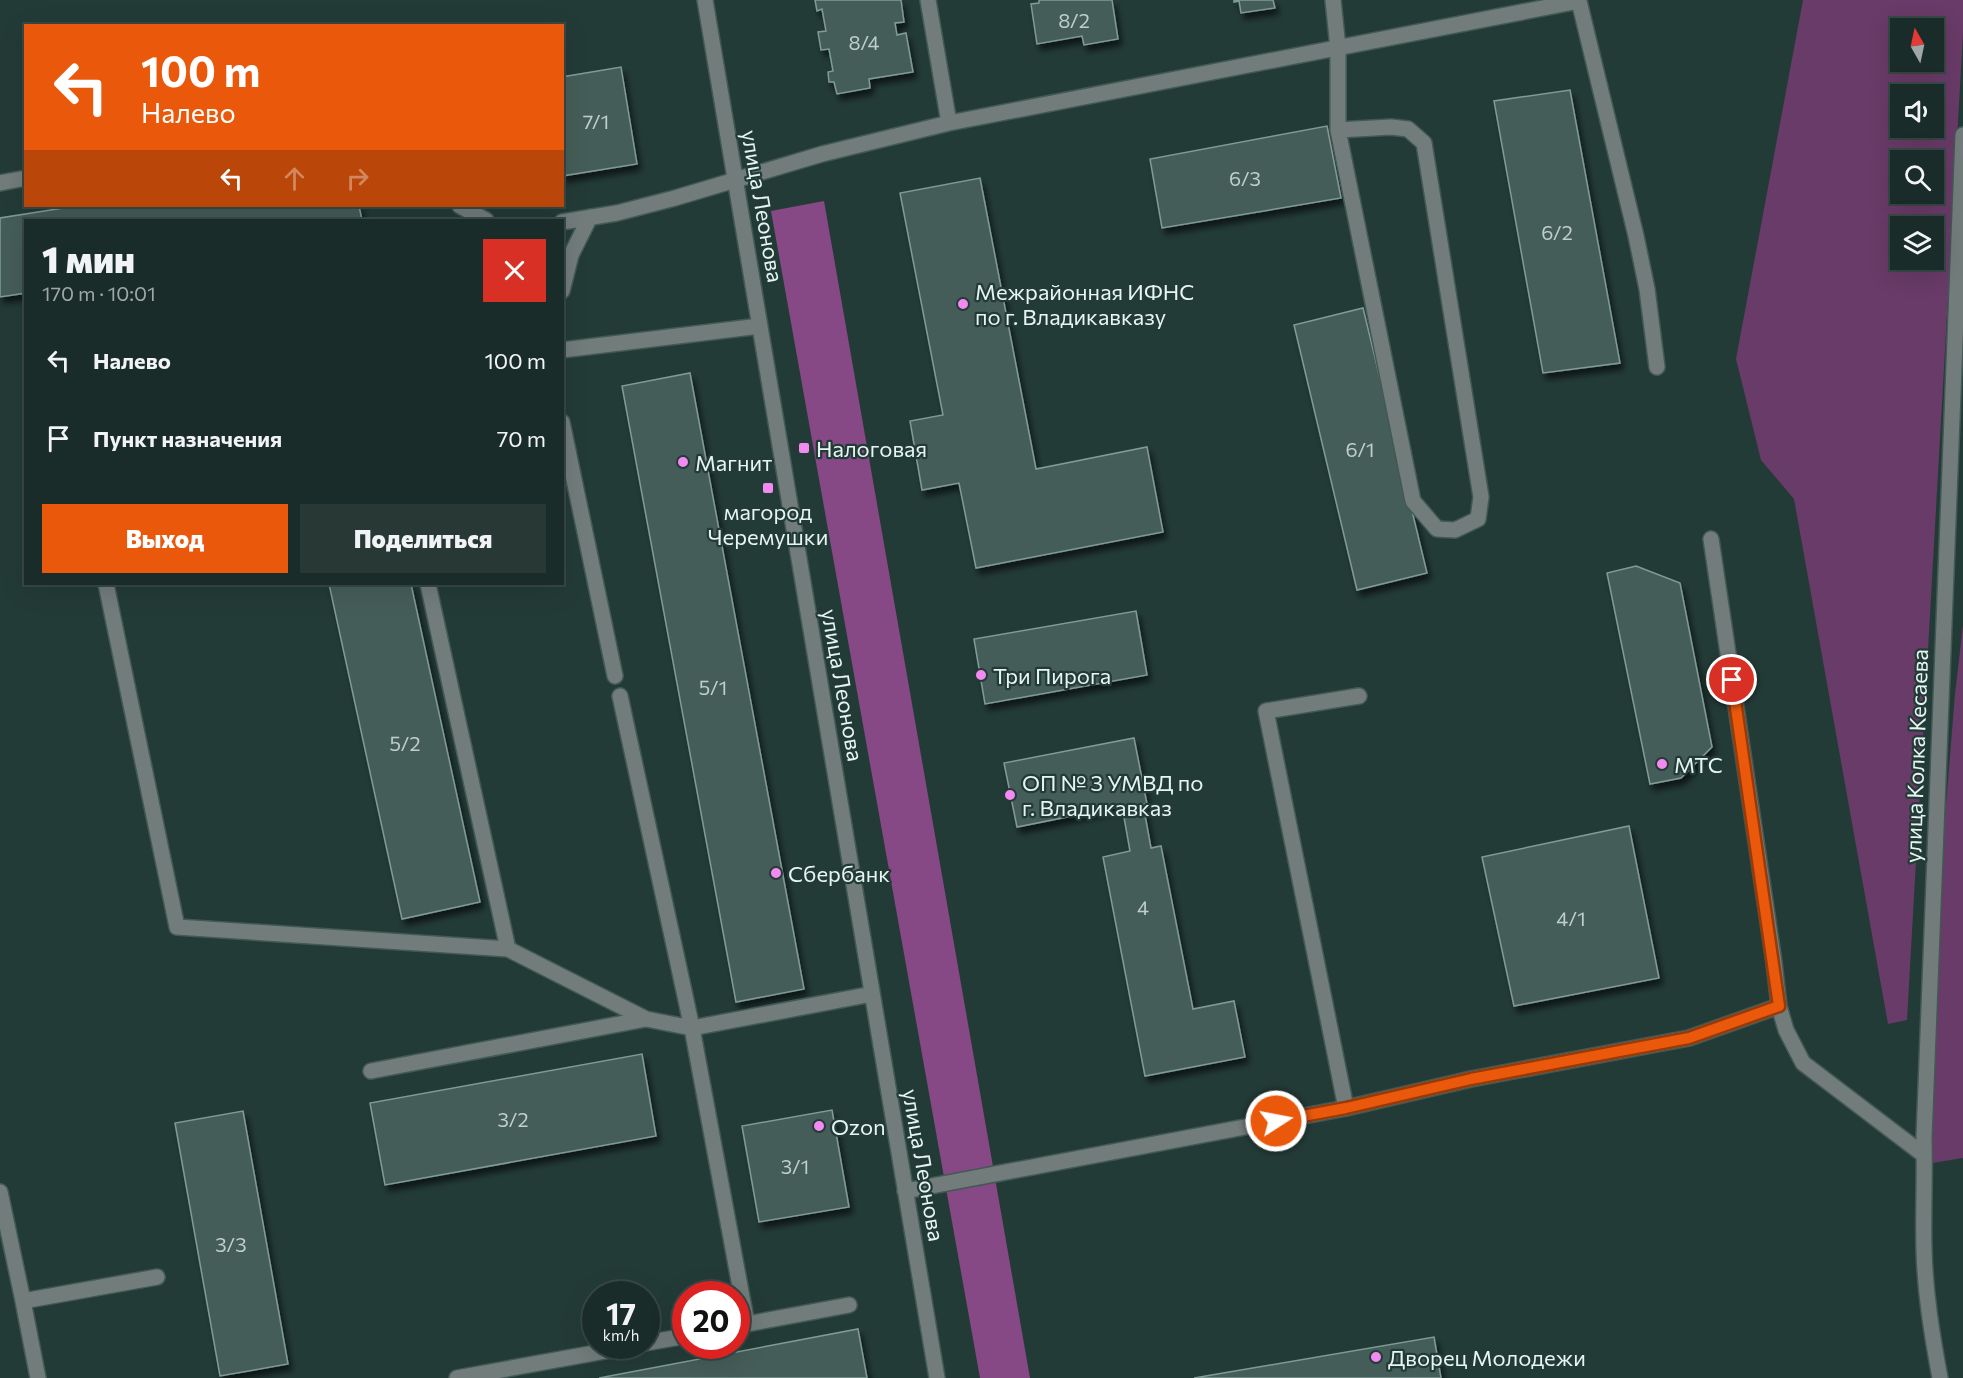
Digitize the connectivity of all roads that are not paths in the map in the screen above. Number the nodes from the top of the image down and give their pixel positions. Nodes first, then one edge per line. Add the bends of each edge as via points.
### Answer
1 (705, 0) edge
2 (928, 0) edge
3 (1333, 0) edge
4 (1338, 48) junction
5 (949, 123) junction
6 (1338, 130) junction
7 (1963, 135) edge
8 (24, 178) edge
9 (735, 180) junction
10 (0, 183) edge
11 (462, 207) edge
12 (590, 217) junction
13 (484, 219) edge
14 (564, 222) edge
15 (564, 283) edge
16 (760, 326) junction
17 (564, 350) edge
18 (1657, 367) dead end
19 (564, 432) edge
20 (1950, 450) junction
21 (1963, 466) edge
22 (1711, 540) dead end
23 (106, 585) edge
24 (429, 585) edge
25 (615, 676) dead end
26 (620, 696) dead end
27 (1359, 696) dead end
28 (508, 949) junction
29 (872, 994) junction
30 (1779, 1006) junction
31 (646, 1019) junction
32 (692, 1028) junction
33 (371, 1071) dead end
34 (1346, 1108) junction
35 (1924, 1155) junction
36 (905, 1191) junction
37 (0, 1192) edge
38 (156, 1277) dead end
39 (735, 1281) edge
40 (23, 1301) junction
41 (849, 1305) dead end
42 (750, 1324) edge
43 (582, 1355) edge
44 (38, 1378) edge
45 (457, 1378) edge
46 (937, 1378) edge
47 (1940, 1378) edge

1 - 9 street, улица Леонова
2 - 5 street
3 - 4 street
4 - 5 street
4 - 6 street
4 - 18 street via 1579,2 1636,236
5 - 9 street
6 - 6 street via 1408,129 1424,143 1481,497 1478,519 1455,530 1437,529 1413,501
7 - 20 street, улица Колка Кесаева
8 - 10 street
9 - 12 street
9 - 16 street, улица Леонова
11 - 13 street
12 - 14 street
12 - 15 street via 571,255
16 - 17 street
16 - 29 street, улица Леонова
19 - 25 street
20 - 21 street
20 - 35 street, улица Колка Кесаева
22 - 30 street
23 - 28 street via 177,927
24 - 28 street
26 - 32 street
27 - 34 street via 1266,711
28 - 31 street
29 - 32 street
29 - 36 street, улица Леонова
30 - 34 street via 1689,1038 1471,1079
30 - 35 street via 1803,1063
31 - 32 street
31 - 33 street
32 - 39 street
34 - 36 street
35 - 47 street, улица Колка Кесаева via 1926,1289
36 - 46 street, улица Леонова
37 - 40 street
38 - 40 street
40 - 44 street
41 - 42 street
43 - 45 street

